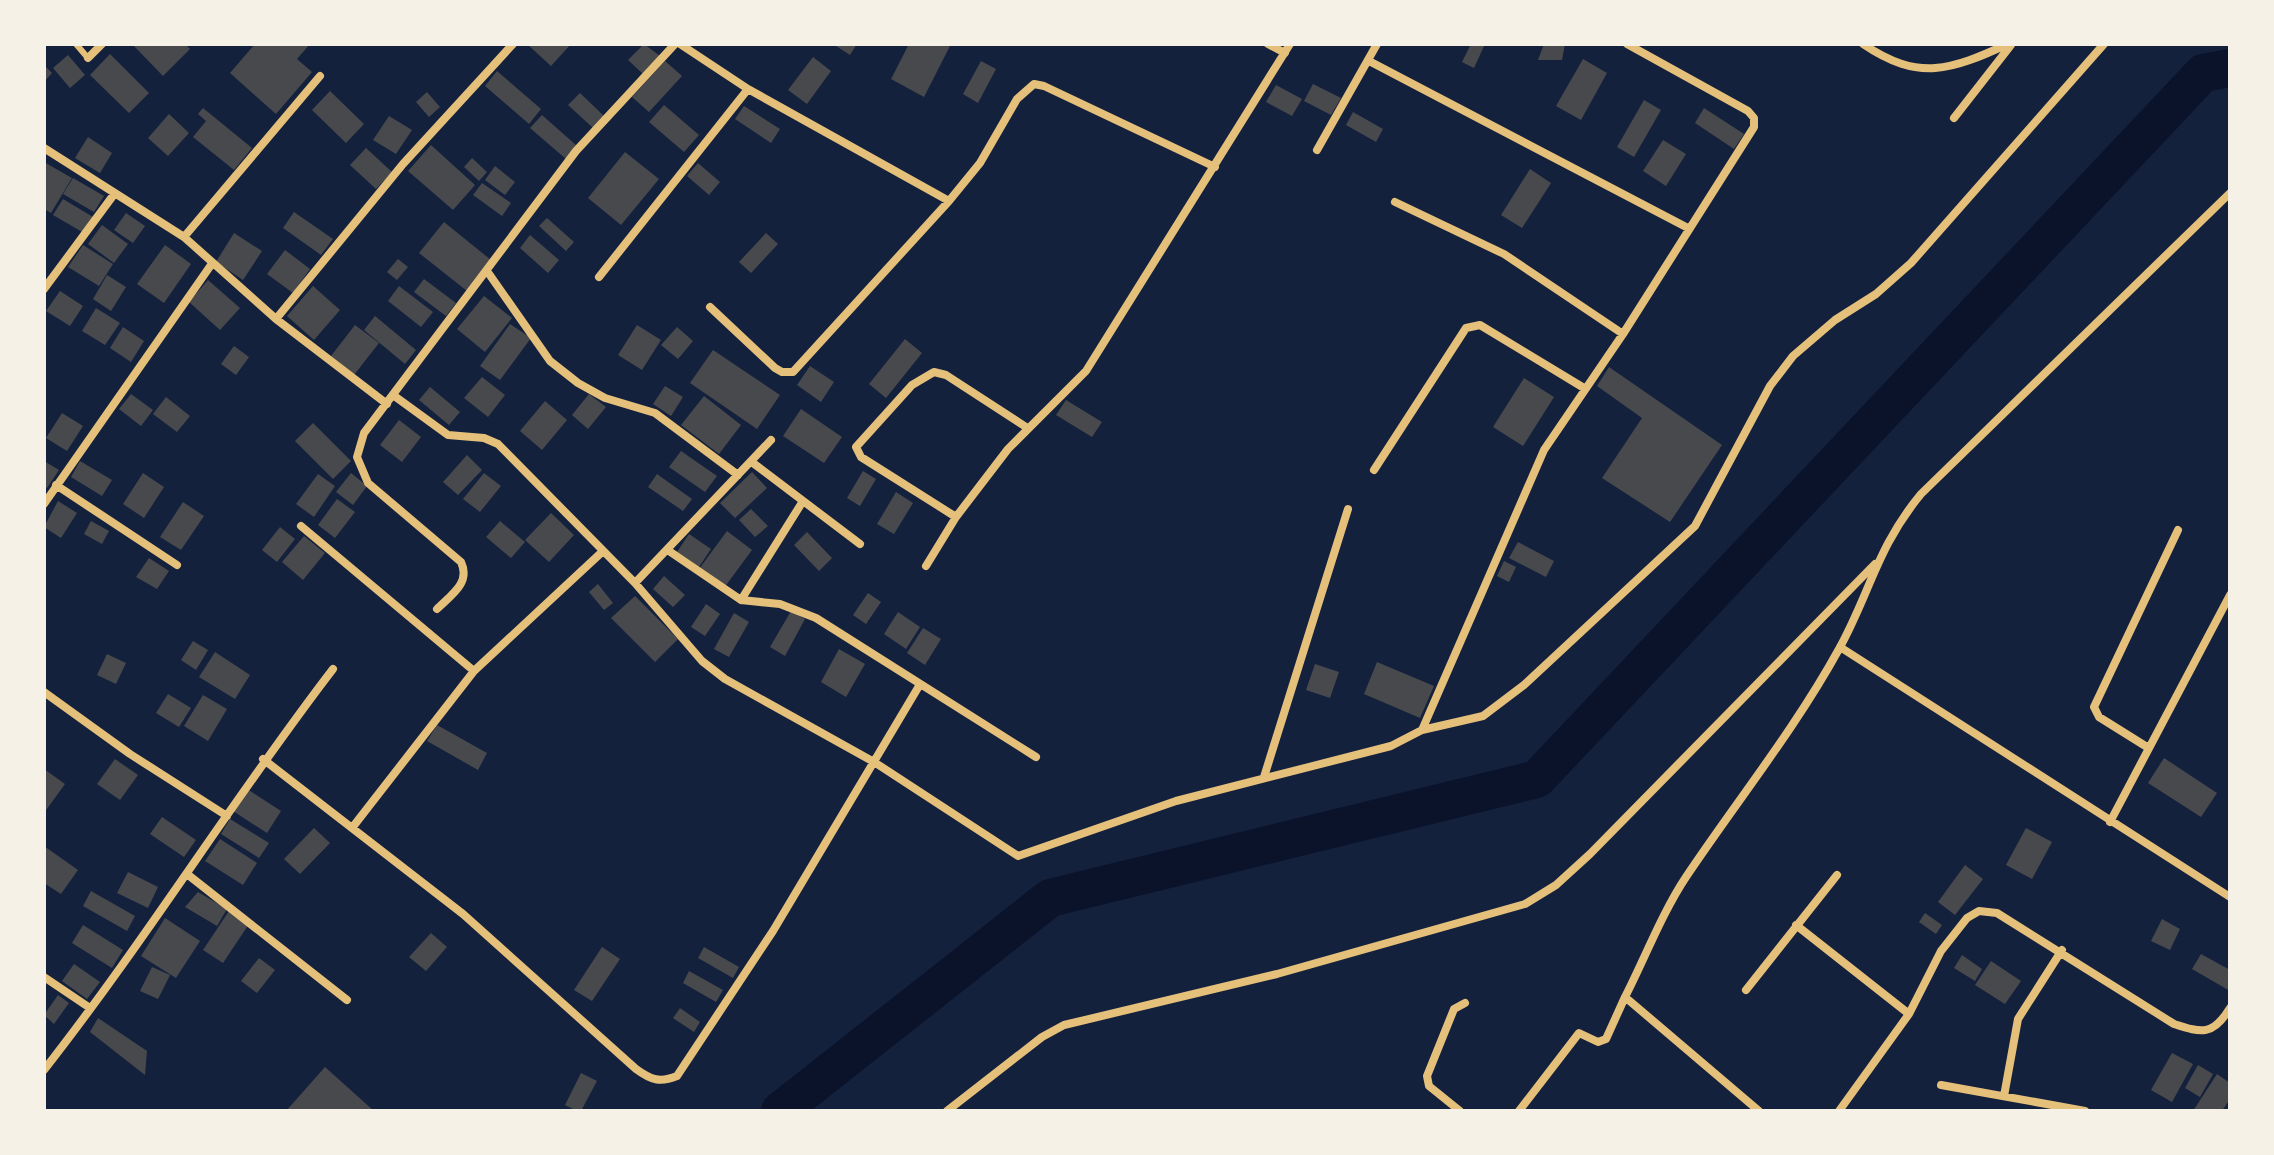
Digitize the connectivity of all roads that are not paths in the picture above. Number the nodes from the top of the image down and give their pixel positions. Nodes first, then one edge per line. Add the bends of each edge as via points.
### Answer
1 (76, 44) edge
2 (102, 44) edge
3 (513, 44) edge
4 (677, 44) edge
5 (1268, 44) edge
6 (1377, 44) edge
7 (1627, 44) edge
8 (1863, 44) edge
9 (2010, 44) edge
10 (2104, 44) edge
11 (1288, 48) edge
12 (88, 58) joint
13 (1369, 61) junction
14 (320, 76) dead end
15 (748, 89) junction
16 (1954, 118) dead end
17 (44, 148) edge
18 (1317, 150) dead end
19 (1215, 167) junction
20 (115, 193) junction
21 (2230, 193) edge
22 (949, 201) junction
23 (1395, 202) dead end
24 (1688, 228) junction
25 (184, 237) junction
26 (211, 265) junction
27 (487, 271) junction
28 (599, 277) dead end
29 (44, 289) edge
30 (710, 307) dead end
31 (276, 319) junction
32 (1623, 334) junction
33 (1584, 388) junction
34 (393, 395) junction
35 (387, 404) junction
36 (1026, 427) junction
37 (771, 440) dead end
38 (753, 463) junction
39 (1374, 470) dead end
40 (738, 475) junction
41 (56, 485) junction
42 (803, 501) junction
43 (44, 504) edge
44 (1348, 509) dead end
45 (956, 517) junction
46 (301, 526) dead end
47 (2178, 530) dead end
48 (860, 544) dead end
49 (669, 551) junction
50 (602, 552) junction
51 (1875, 564) junction
52 (177, 565) dead end
53 (926, 566) dead end
54 (635, 583) junction
55 (2230, 595) edge
56 (741, 600) junction
57 (437, 609) dead end
58 (1840, 647) junction
59 (333, 669) dead end
60 (474, 671) junction
61 (919, 686) junction
62 (45, 695) edge
63 (1422, 730) junction
64 (2147, 747) junction
65 (1036, 757) dead end
66 (263, 759) junction
67 (874, 762) junction
68 (1264, 777) junction
69 (227, 816) junction
70 (2110, 822) junction
71 (352, 828) junction
72 (187, 874) junction
73 (1837, 875) dead end
74 (2230, 897) edge
75 (1796, 925) junction
76 (2062, 950) junction
77 (44, 977) edge
78 (1746, 990) dead end
79 (1625, 997) junction
80 (347, 1000) dead end
81 (1465, 1003) dead end
82 (90, 1008) junction
83 (2230, 1008) edge
84 (1909, 1014) junction
85 (44, 1070) edge
86 (1941, 1085) dead end
87 (2004, 1096) junction
88 (947, 1111) edge
89 (1460, 1111) edge
90 (1519, 1111) edge
91 (1759, 1111) edge
92 (1839, 1111) edge
93 (2085, 1111) edge

1 - 12 lane
2 - 12 street
3 - 31 street via 403,164
4 - 15 street
4 - 27 street via 576,151
5 - 11 street
6 - 13 street
7 - 24 street via 1754,118 1751,137
8 - 9 street via 1904,67 1935,70
9 - 16 street
10 - 63 street via 1911,263 1793,356 1770,386 1695,526 1524,685 1483,716
11 - 19 street
13 - 18 street
13 - 24 street
14 - 25 street
15 - 22 street
15 - 28 street
17 - 20 street
19 - 22 street via 1034,84 1017,99 980,163
19 - 36 street via 1086,371
20 - 25 street
20 - 29 street
21 - 51 street via 1921,494 1898,521
22 - 30 street via 793,372 775,368
23 - 32 street via 1504,254
24 - 32 street
25 - 26 street
26 - 31 street
26 - 41 street
27 - 34 street
27 - 40 street via 550,361 605,398 655,413
31 - 35 street
32 - 33 street
33 - 39 street via 1480,325 1466,328
33 - 63 street via 1544,450
34 - 35 street
34 - 50 street via 448,435 498,444
35 - 57 street via 358,444 360,468 368,483 461,562 464,581
36 - 45 street
36 - 45 street via 934,372 912,385 856,447 861,457
37 - 38 street
38 - 40 street
38 - 42 street
40 - 49 street
41 - 43 street
41 - 52 street
42 - 48 street
42 - 56 street
44 - 68 street
45 - 53 street
46 - 60 street
47 - 64 street via 2094,707 2099,717
49 - 54 street
49 - 56 street
50 - 54 street
50 - 60 street
51 - 58 street
51 - 88 street via 1590,854 1525,904 1277,974 1064,1025
54 - 67 street via 702,661 725,679
55 - 64 street
56 - 61 street via 780,604 816,618
58 - 70 street
58 - 79 street via 1684,880
59 - 66 street
60 - 71 street
61 - 65 street
61 - 67 street
62 - 69 street
63 - 68 street via 1391,746
64 - 70 street
66 - 69 street
66 - 71 street
67 - 68 street via 1018,856 1117,819
67 - 71 street via 765,944 677,1076 664,1081 649,1079 636,1069 463,914
69 - 72 street
70 - 74 street
72 - 80 street
72 - 82 street
73 - 75 street
75 - 78 street
75 - 84 street
76 - 83 street via 2174,1024 2200,1032 2220,1025
76 - 84 street via 1997,913 1979,911 1941,951
76 - 87 street via 2018,1019
77 - 82 street
79 - 90 street via 1606,1039 1598,1042 1579,1033
79 - 91 street
81 - 89 street via 1454,1009 1427,1076 1429,1086
82 - 85 street
84 - 92 street
86 - 87 street
87 - 93 street

